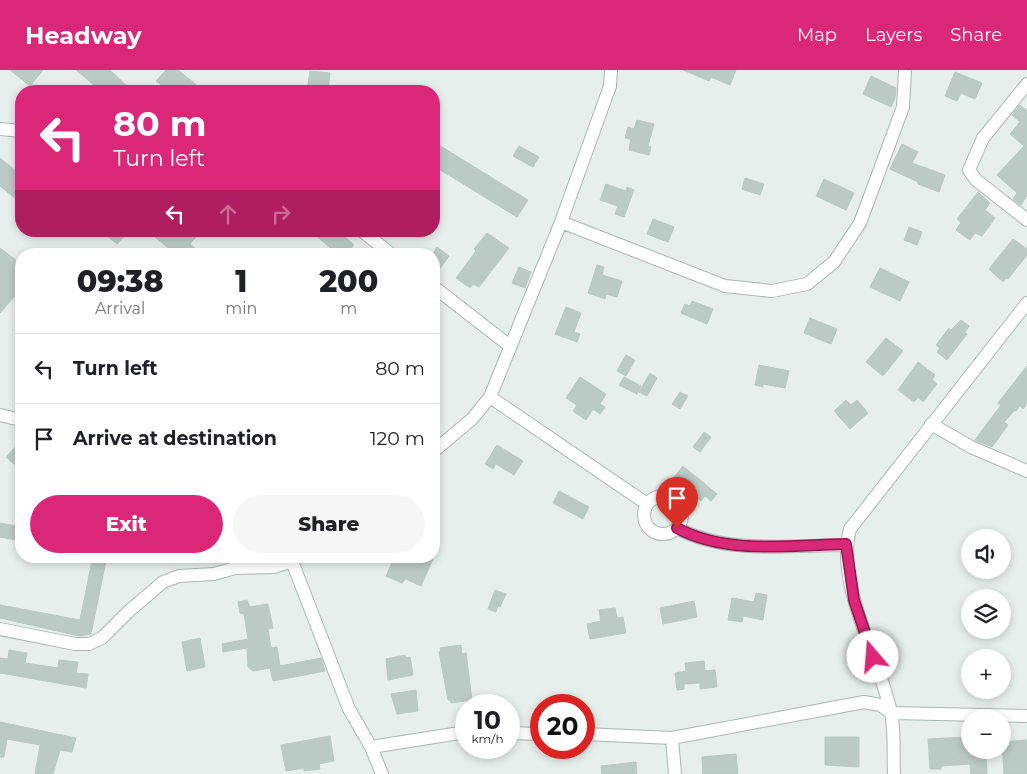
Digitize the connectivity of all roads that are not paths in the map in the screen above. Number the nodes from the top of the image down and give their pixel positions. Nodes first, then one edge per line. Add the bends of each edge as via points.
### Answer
1 (611, 70) edge
2 (906, 70) edge
3 (1027, 84) edge
4 (0, 130) edge
5 (15, 131) edge
6 (1027, 220) edge
7 (562, 222) junction
8 (370, 237) edge
9 (383, 248) edge
10 (440, 292) edge
11 (1027, 303) edge
12 (510, 346) junction
13 (490, 397) junction
14 (0, 415) edge
15 (15, 419) edge
16 (932, 424) junction
17 (440, 446) edge
18 (1027, 471) edge
19 (647, 504) junction
20 (677, 528) junction
21 (846, 544) junction
22 (281, 563) edge
23 (293, 563) edge
24 (0, 629) edge
25 (892, 713) junction
26 (1027, 716) edge
27 (455, 734) edge
28 (595, 734) edge
29 (672, 738) junction
30 (371, 747) junction
31 (382, 774) edge
32 (675, 774) edge
33 (894, 774) edge

1 - 7 lane via 610,86
2 - 7 lane via 903,107 860,223 834,262 807,284 772,291 725,286
3 - 6 lane via 983,138 969,170 976,180
4 - 5 lane
7 - 12 lane
8 - 9 lane
10 - 12 lane
11 - 16 lane
12 - 13 lane
13 - 17 lane via 472,419
13 - 19 lane
14 - 15 lane
16 - 18 lane via 971,448
16 - 21 lane via 850,529
19 - 20 lane via 643,515 647,526 656,533 668,534
19 - 20 lane via 655,497 665,495 675,499 682,508
20 - 21 lane via 695,538 752,546
21 - 25 lane via 854,600
22 - 24 lane via 179,576 163,582 102,638 89,644
23 - 30 lane via 349,709
25 - 26 lane
25 - 29 lane via 880,705 864,702
25 - 33 lane
27 - 30 lane
28 - 29 lane
29 - 32 lane
30 - 31 lane

